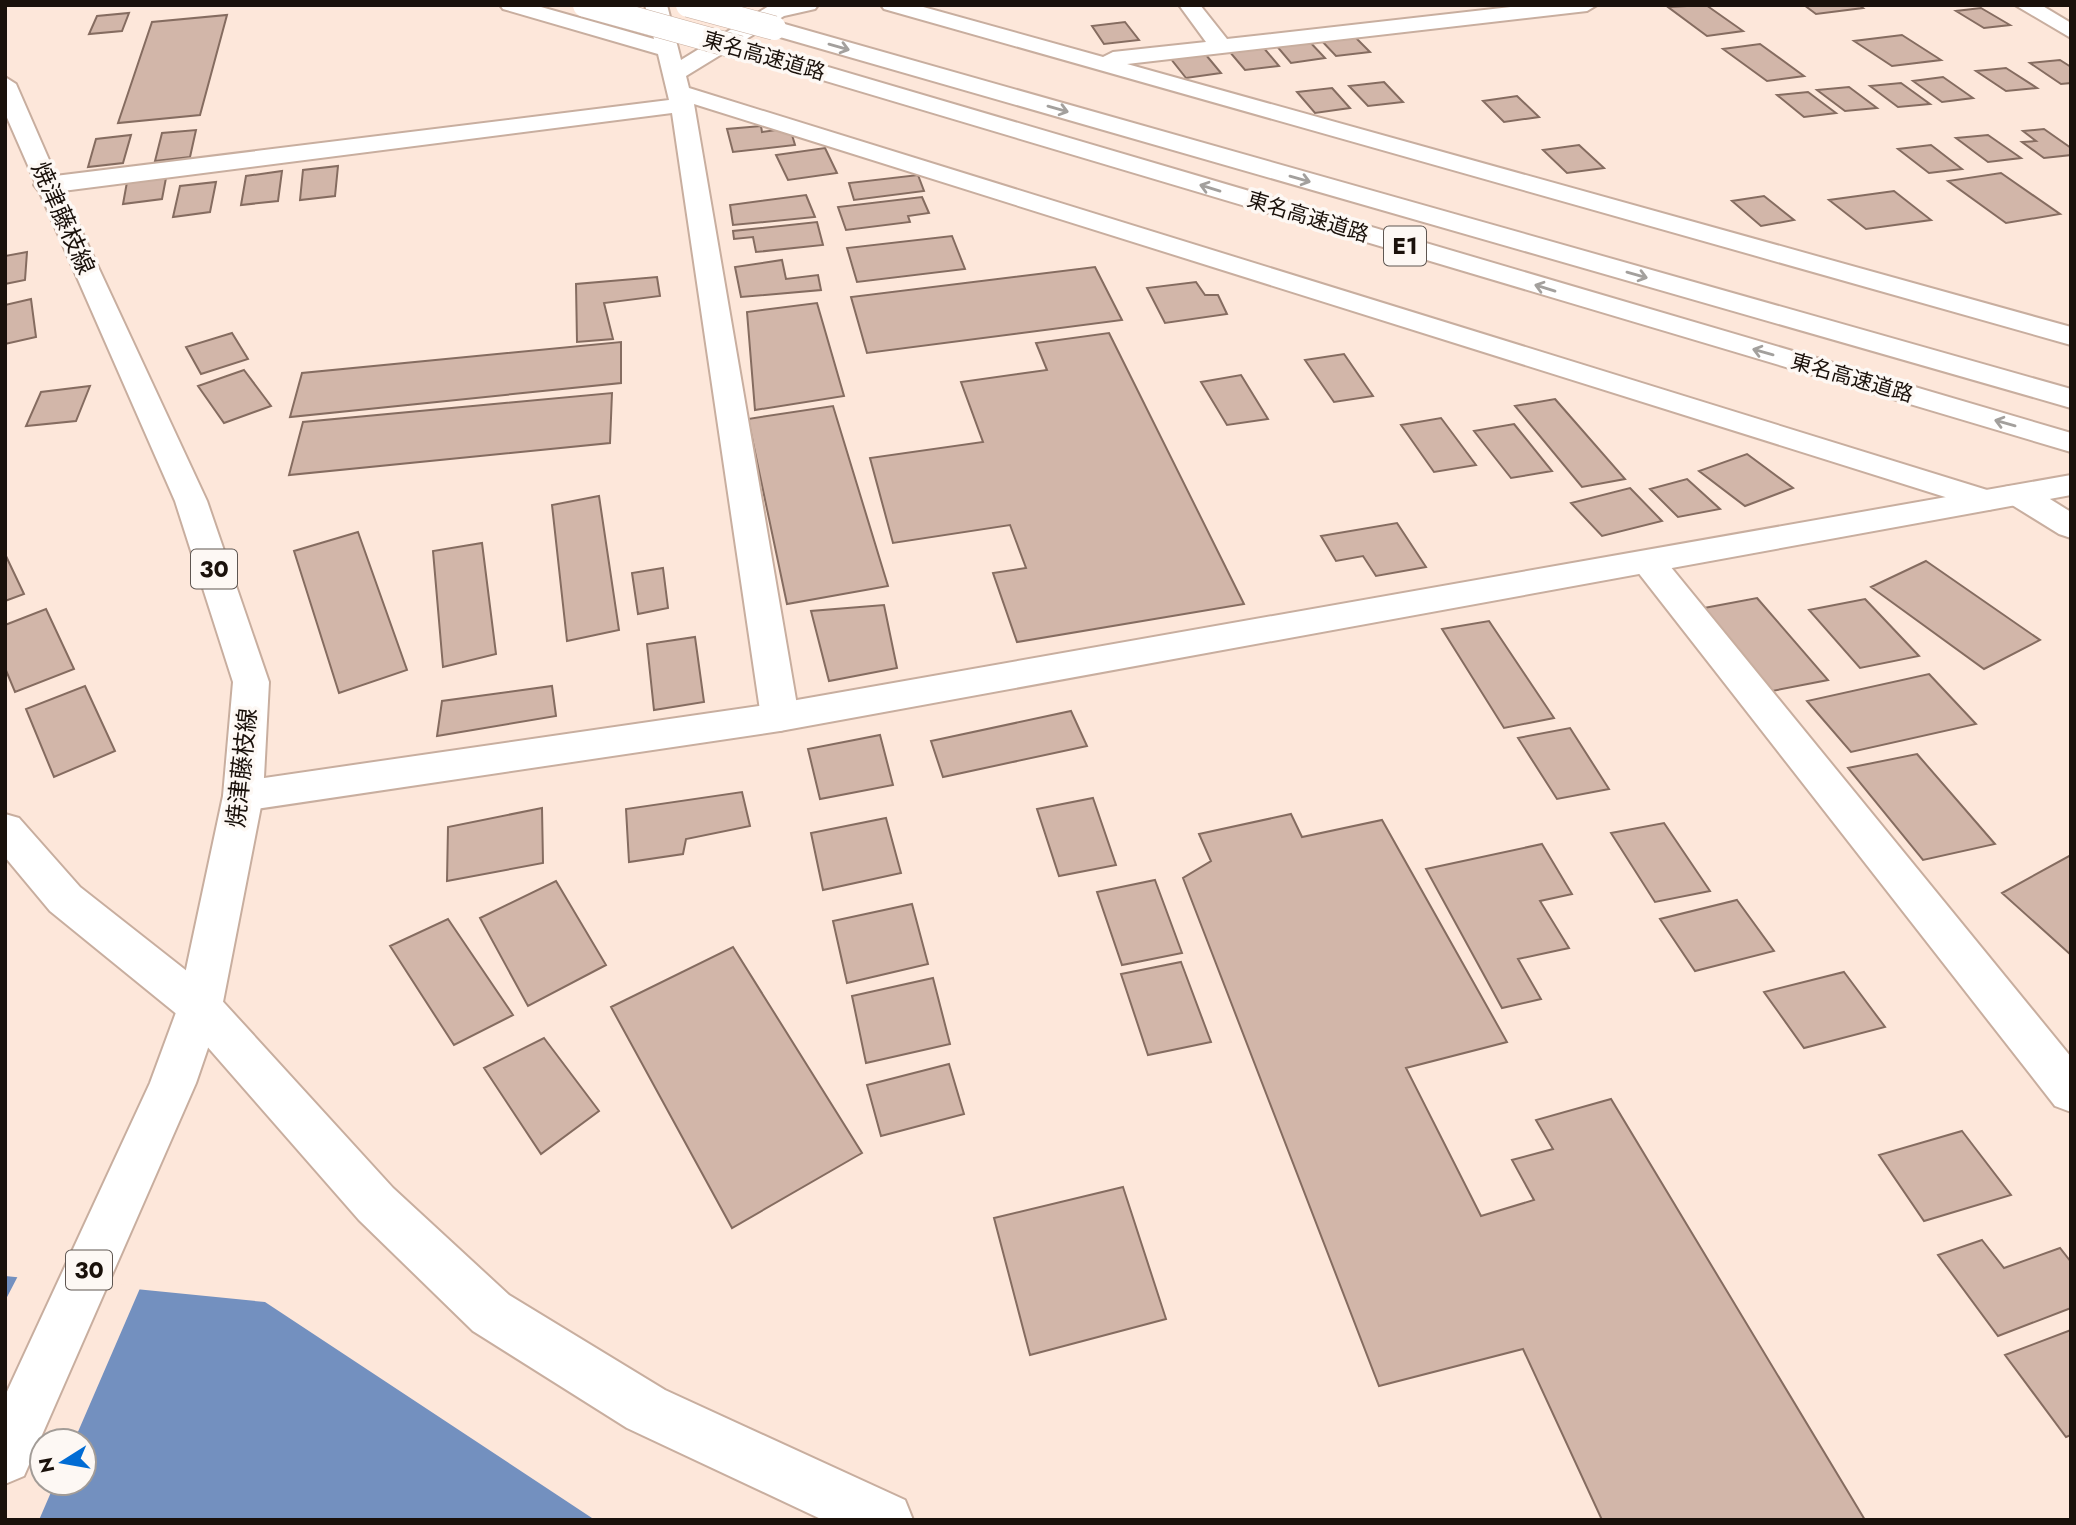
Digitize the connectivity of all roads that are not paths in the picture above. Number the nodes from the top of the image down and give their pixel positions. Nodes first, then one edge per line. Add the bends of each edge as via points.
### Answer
1 (510, 5) edge
2 (585, 5) edge
3 (656, 5) edge
4 (688, 5) edge
5 (808, 5) edge
6 (891, 5) edge
7 (1189, 5) edge
8 (1587, 5) edge
9 (2025, 5) edge
10 (2071, 32) edge
11 (1222, 47) junction
12 (1093, 61) junction
13 (675, 81) junction
14 (5, 83) edge
15 (47, 186) junction
16 (2071, 335) edge
17 (2071, 399) edge
18 (2071, 443) edge
19 (2071, 485) edge
20 (2002, 497) junction
21 (2071, 527) edge
22 (1649, 563) junction
23 (780, 717) junction
24 (243, 796) junction
25 (5, 829) edge
26 (200, 1007) junction
27 (2071, 1091) edge
28 (5, 1457) edge
29 (885, 1520) edge

1 - 13 main road
18 -> 2 main road, 東名高速道路 / E1, bridge
3 - 13 main road
4 -> 17 main road, 東名高速道路 / E1, bridge
5 - 13 main road via 777,11
6 - 12 main road
7 - 11 main road
8 - 11 main road
9 - 10 main road
11 - 12 main road
12 - 16 main road
13 - 15 main road
13 - 20 main road
13 - 23 main road
14 - 15 main road, 焼津藤枝線 / 30
15 - 24 main road, 焼津藤枝線 / 30 via 191,501 251,682
19 - 20 main road
20 - 21 main road
20 - 22 main road
22 - 23 main road
22 - 27 main road
23 - 24 main road
24 - 26 main road, 焼津藤枝線 / 30
25 - 26 main road via 65,899
26 - 28 main road, 焼津藤枝線 / 30 via 173,1083
26 - 29 main road via 376,1204 491,1313 646,1409

